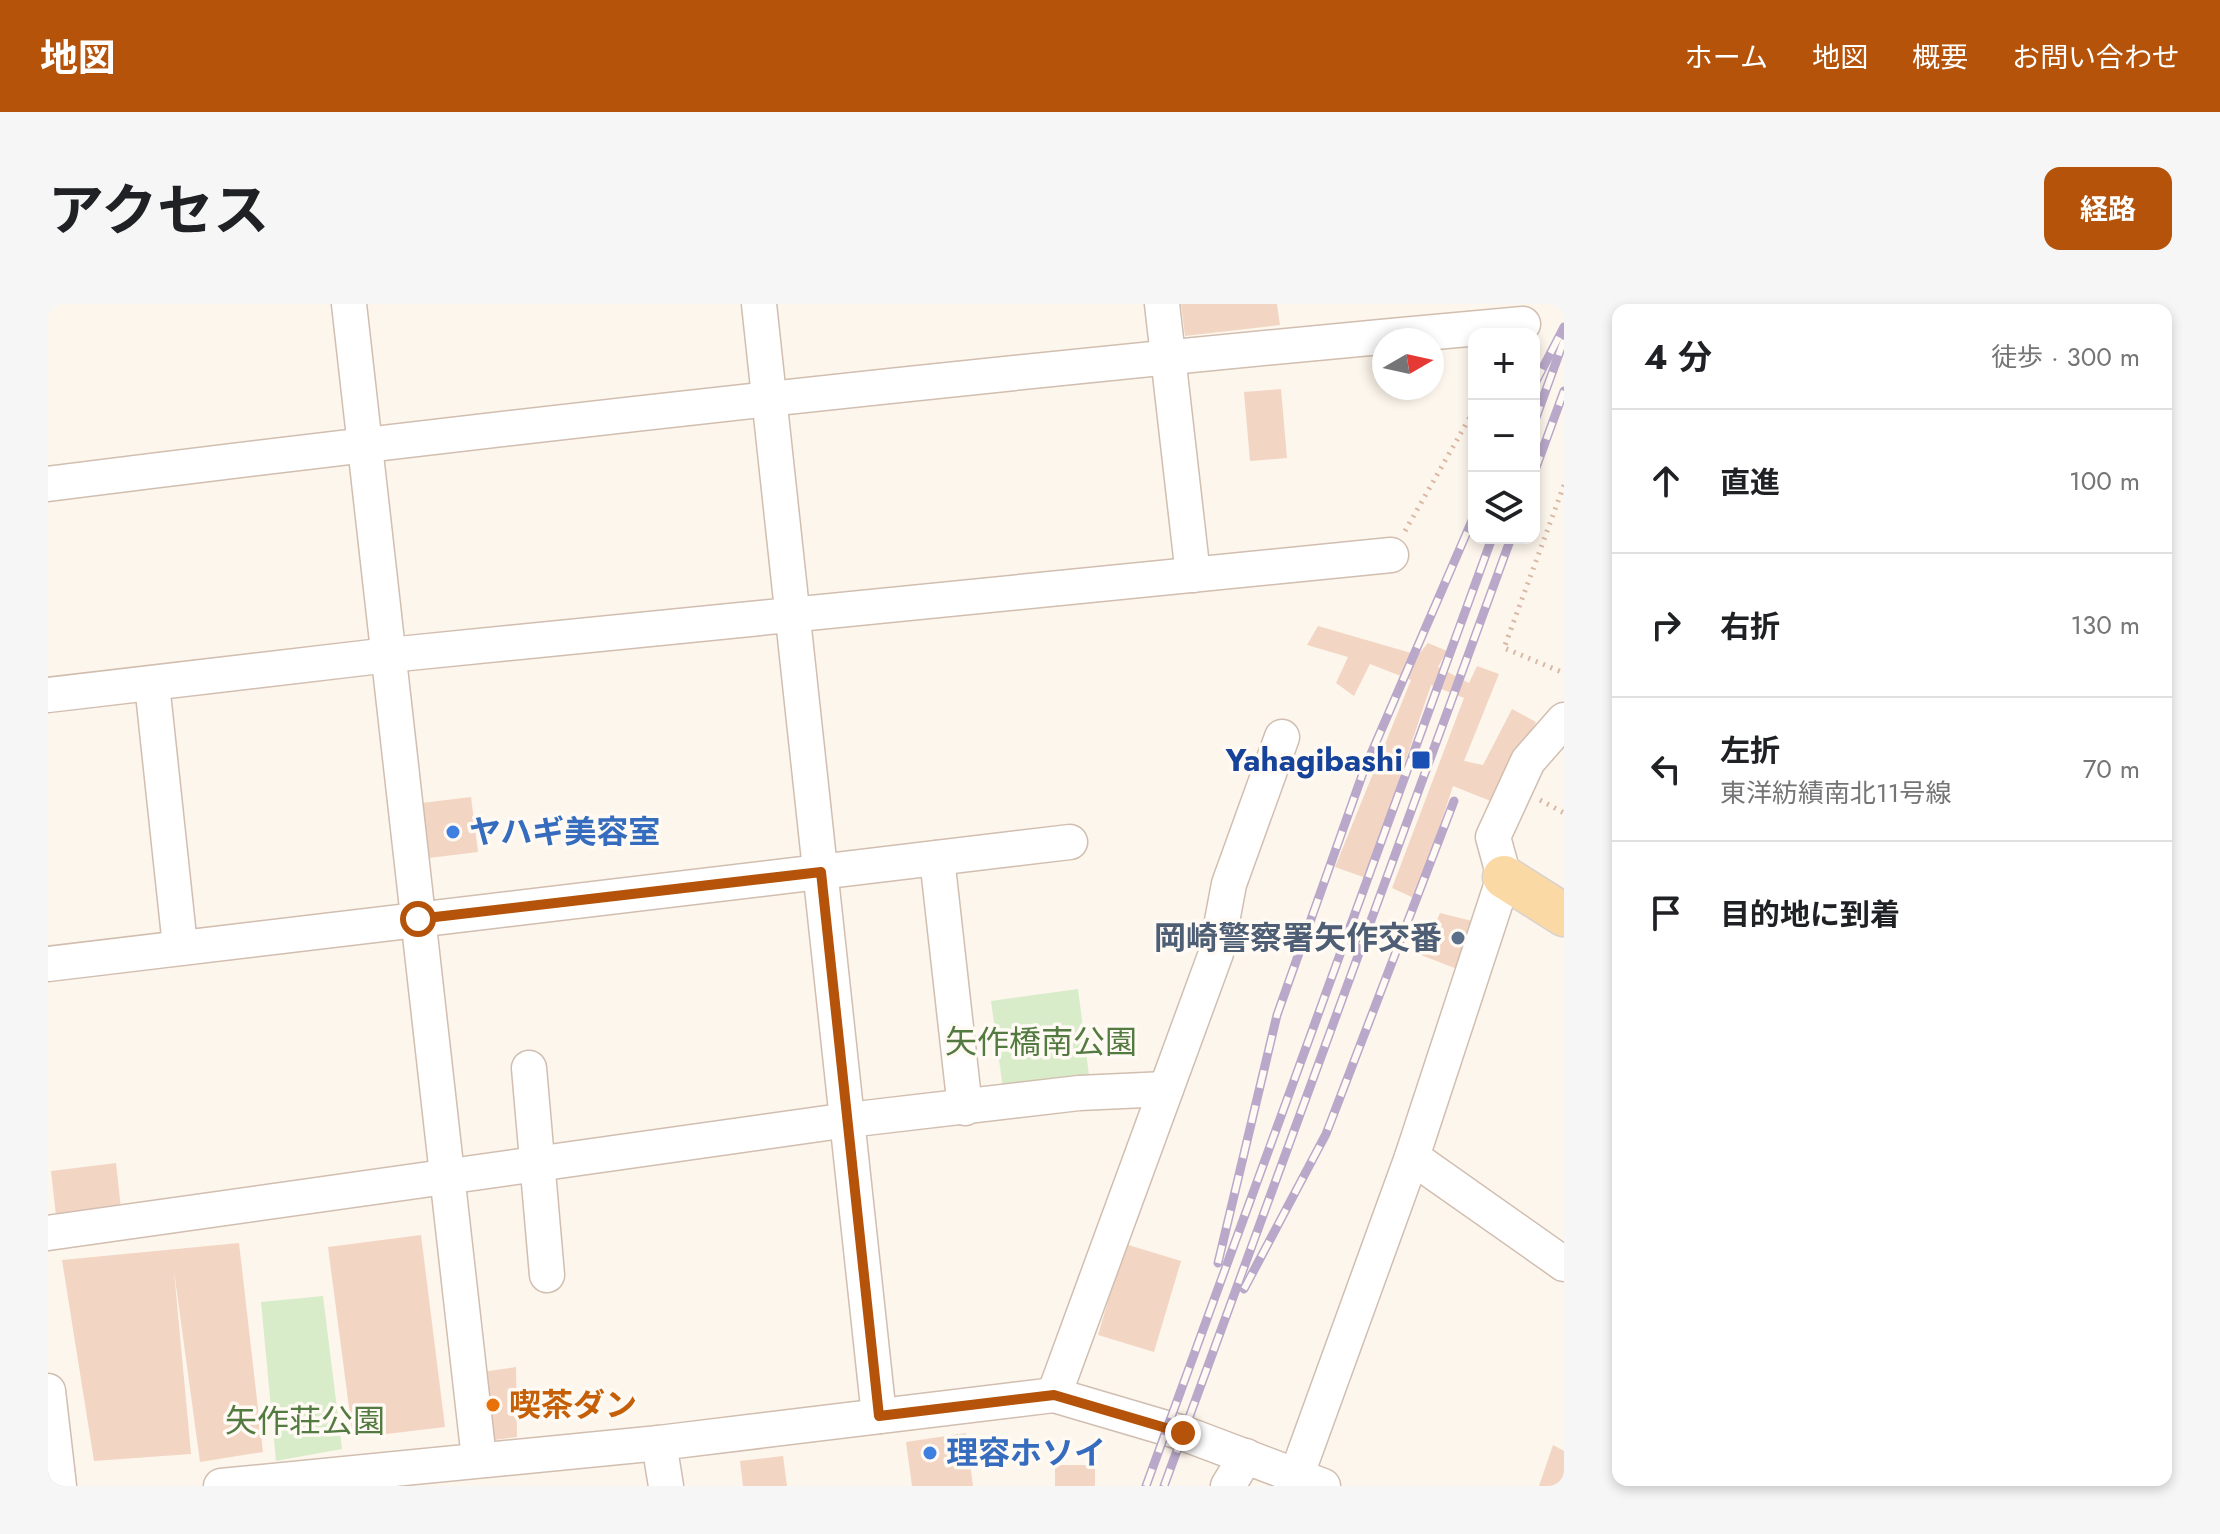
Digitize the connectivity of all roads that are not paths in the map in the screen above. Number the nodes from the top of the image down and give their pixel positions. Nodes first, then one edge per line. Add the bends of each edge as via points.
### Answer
1 (349, 304) edge
2 (759, 304) edge
3 (1162, 304) edge
4 (1523, 324) dead end
5 (1168, 356) junction
6 (769, 400) junction
7 (365, 444) junction
8 (48, 484) edge
9 (1391, 555) road end
10 (1193, 575) junction
11 (793, 616) junction
12 (389, 655) junction
13 (152, 684) junction
14 (48, 695) edge
15 (1564, 720) edge
16 (1282, 737) dead end
17 (1070, 842) dead end
18 (937, 858) junction
19 (821, 872) junction
20 (1504, 877) junction
21 (1564, 915) edge
22 (418, 919) junction
23 (180, 946) junction
24 (48, 964) edge
25 (529, 1068) dead end
26 (1166, 1089) junction
27 (965, 1108) junction
28 (848, 1120) junction
29 (1412, 1157) junction
30 (536, 1162) junction
31 (447, 1174) junction
32 (48, 1233) edge
33 (1564, 1264) edge
34 (547, 1275) dead end
35 (48, 1391) edge
36 (1054, 1395) junction
37 (879, 1416) junction
38 (659, 1443) junction
39 (1246, 1456) junction
40 (479, 1459) junction
41 (1310, 1480) edge
42 (59, 1486) edge
43 (221, 1486) edge
44 (666, 1486) edge
45 (1228, 1486) edge

1 - 7 street
2 - 6 street
3 - 5 street
4 - 5 street
5 - 6 street
5 - 10 street
6 - 7 street
6 - 11 street
7 - 8 street
7 - 12 street
9 - 10 street
10 - 11 street
11 - 12 street
11 - 19 street
12 - 13 street
12 - 22 street
13 - 14 street
13 - 23 street
15 - 20 street via 1528,761 1493,837
16 - 26 street via 1229,884 1216,953
17 - 18 street
18 - 19 street
18 - 27 street
19 - 22 street
19 - 28 street
20 - 21 main road
20 - 29 street
22 - 23 street
22 - 31 street
23 - 24 street
25 - 30 street
26 - 27 street via 1079,1093
26 - 36 street
27 - 28 street
28 - 30 street
28 - 37 street
29 - 33 street
29 - 41 street
30 - 31 street
30 - 34 street
31 - 32 street
31 - 40 street
35 - 42 street
36 - 37 street
36 - 39 street
37 - 38 street
38 - 40 street
38 - 44 street
39 - 41 street
39 - 45 street
40 - 43 street

